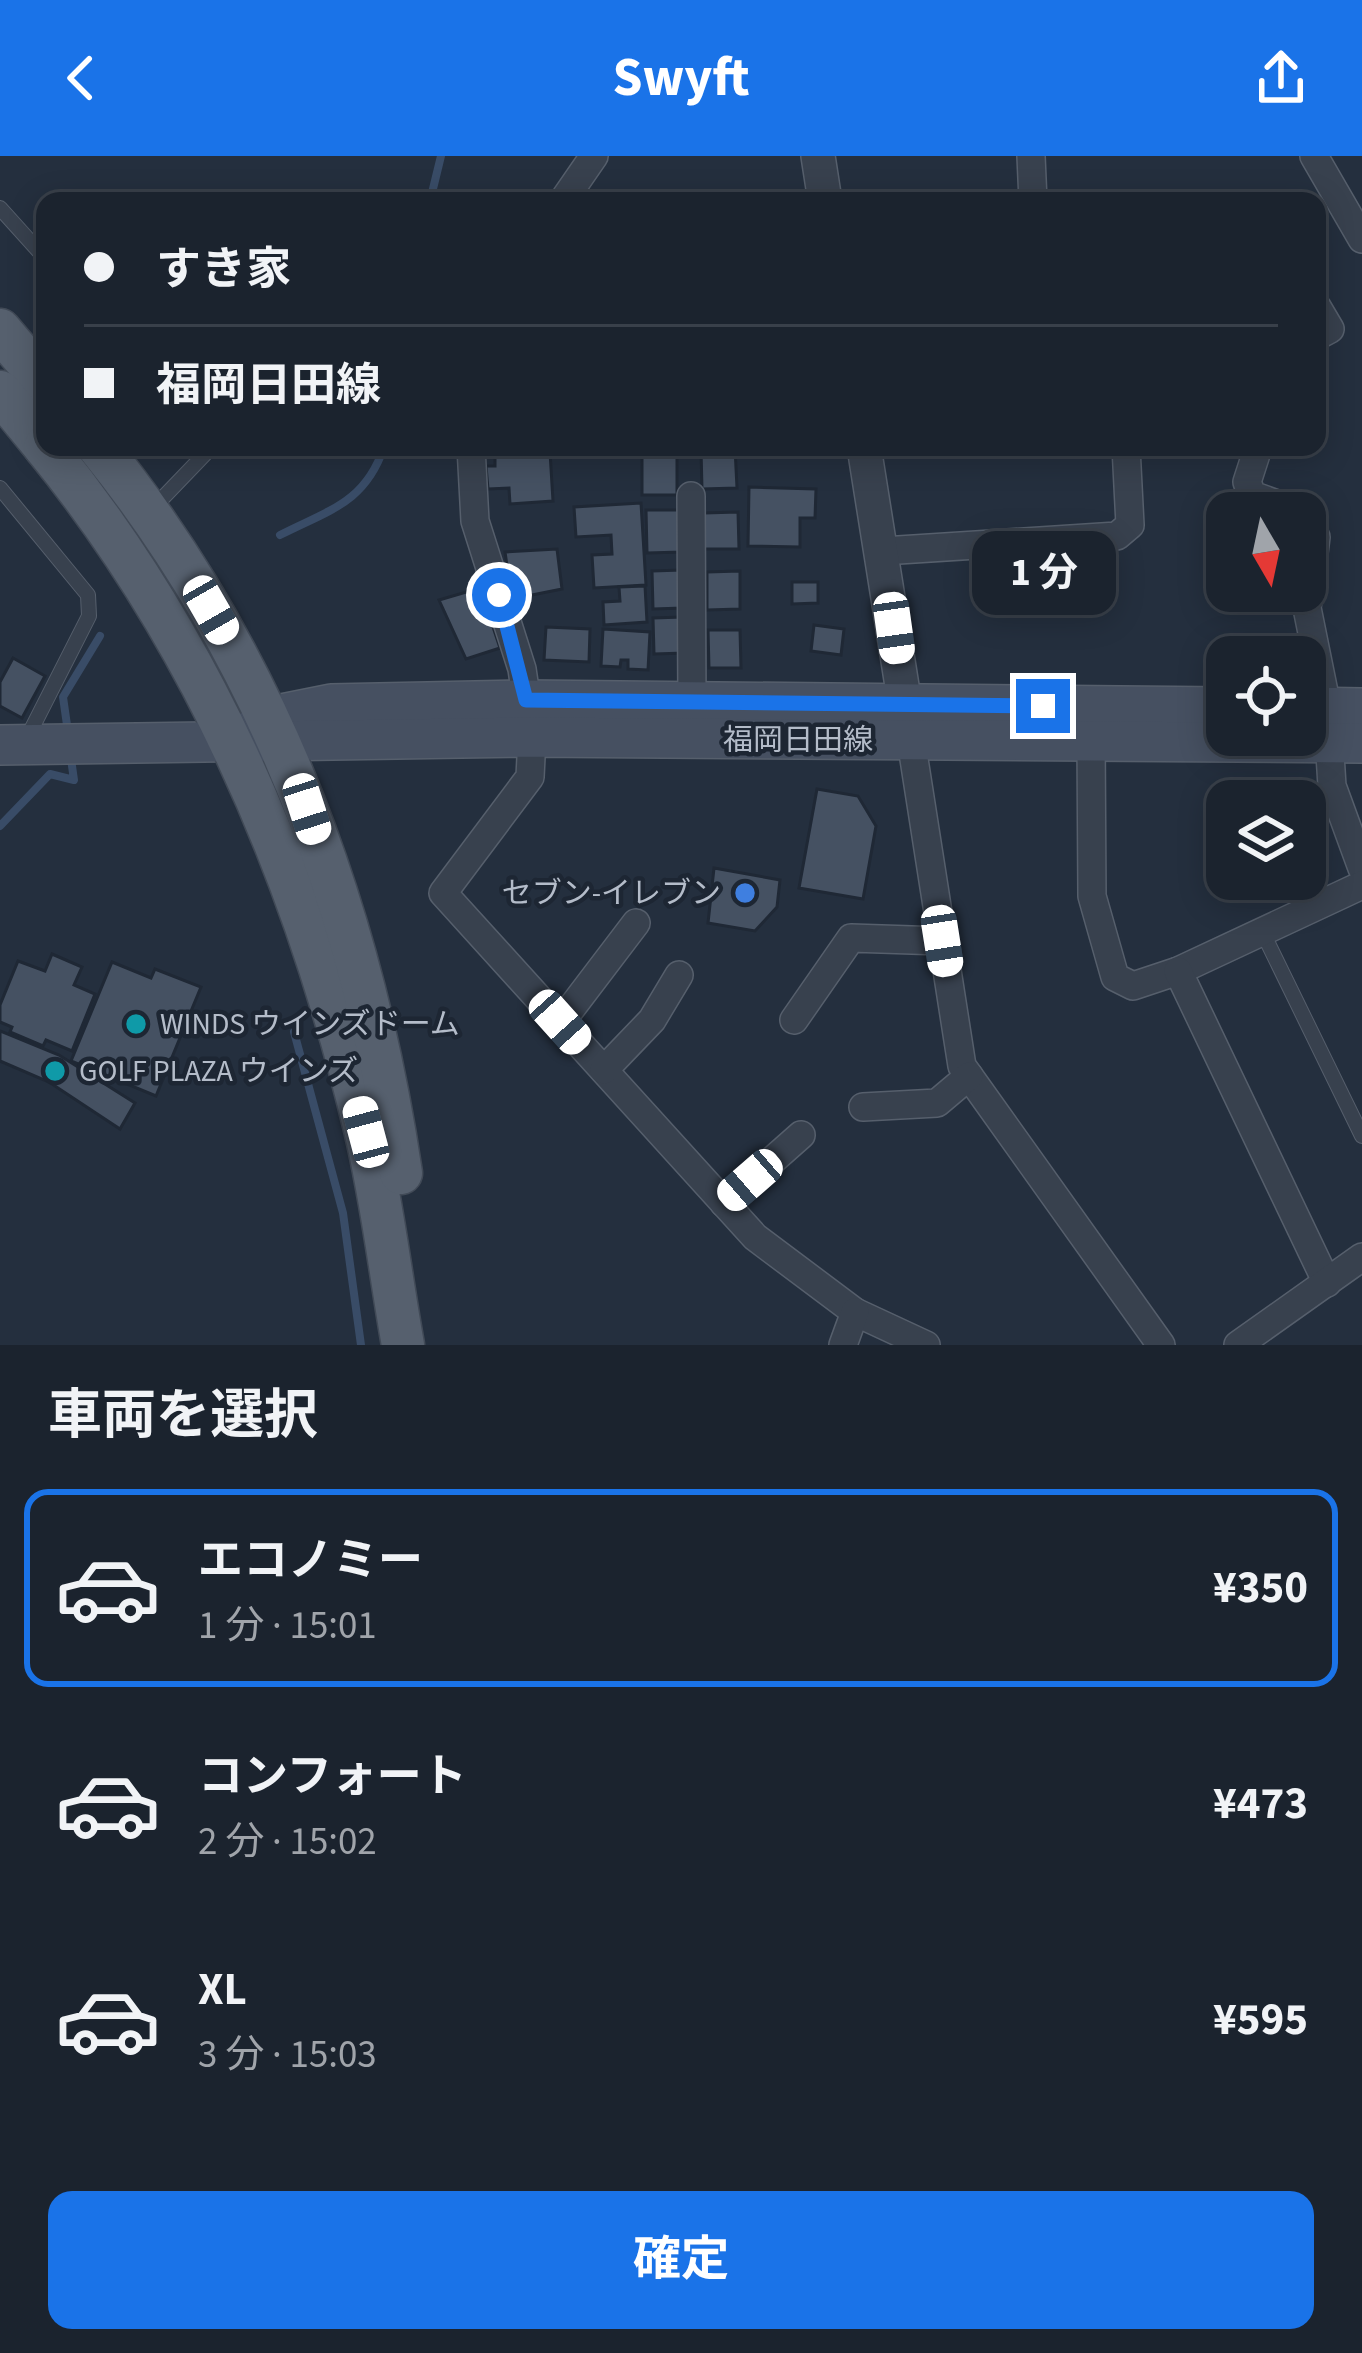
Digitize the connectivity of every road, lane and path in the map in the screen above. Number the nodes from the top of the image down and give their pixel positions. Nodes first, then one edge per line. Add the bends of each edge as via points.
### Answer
1 (594, 156) edge
2 (818, 156) edge
3 (1031, 156) edge
4 (1314, 156) edge
5 (569, 192) edge
6 (824, 192) edge
7 (1033, 192) edge
8 (0, 208) edge
9 (1362, 239) edge
10 (36, 248) edge
11 (0, 330) edge
12 (36, 372) edge
13 (0, 392) edge
14 (36, 436) edge
15 (51, 456) edge
16 (106, 456) edge
17 (203, 456) edge
18 (471, 456) edge
19 (872, 456) edge
20 (1126, 456) edge
21 (1255, 456) edge
22 (0, 488) edge
23 (1251, 492) edge
24 (691, 496) dead end
25 (150, 511) junction
26 (883, 550) junction
27 (1308, 612) edge
28 (692, 702) junction
29 (1206, 708) edge
30 (529, 719) junction
31 (1337, 721) edge
32 (908, 723) junction
33 (276, 729) junction
34 (1091, 737) junction
35 (234, 741) junction
36 (12, 744) edge
37 (1362, 868) edge
38 (1362, 885) edge
39 (636, 923) dead end
40 (1262, 931) junction
41 (942, 941) junction
42 (1178, 971) junction
43 (679, 975) dead end
44 (794, 1021) dead end
45 (560, 1022) junction
46 (604, 1070) junction
47 (969, 1076) junction
48 (863, 1107) dead end
49 (801, 1135) dead end
50 (1362, 1136) edge
51 (724, 1202) junction
52 (1362, 1257) edge
53 (1328, 1283) junction
54 (855, 1312) junction
55 (403, 1345) edge
56 (430, 1345) edge
57 (843, 1345) edge
58 (926, 1345) edge
59 (1161, 1345) edge
60 (1238, 1345) edge

1 - 5 street
2 - 6 street
3 - 7 street
4 - 9 street
8 - 10 lane
11 - 12 main road
13 - 14 main road
15 - 35 main road via 169,628
16 - 25 main road
17 - 25 lane
18 - 30 street via 475,521 522,669
19 - 26 street
20 - 26 street via 1130,525 1117,536
21 - 23 street
22 - 36 lane via 88,595 89,616
24 - 28 street
25 - 33 main road
26 - 32 street
27 - 31 street
28 - 30 main road, 福岡日田線
28 - 32 main road, 福岡日田線
29 - 32 main road, 福岡日田線
30 - 32 main road, 福岡日田線
30 - 33 main road, 福岡日田線 via 331,704
30 - 45 street via 530,778 443,893
31 - 34 main road, 福岡日田線
31 - 37 street via 1332,786
32 - 34 main road, 福岡日田線
32 - 41 street
33 - 35 main road, 福岡日田線
33 - 56 main road via 351,943 392,1114
34 - 42 street via 1092,896 1115,977 1132,986
35 - 36 main road, 福岡日田線
35 - 55 main road via 334,1016 366,1132
38 - 40 street
39 - 45 street
40 - 42 street
40 - 50 lane
41 - 44 street via 851,938
41 - 47 street
42 - 53 street
43 - 46 street via 652,1020
45 - 46 street
46 - 51 street
47 - 48 street via 937,1102
47 - 59 street
49 - 51 street
51 - 54 street via 755,1237
52 - 53 street
53 - 60 street
54 - 57 street
54 - 58 street

